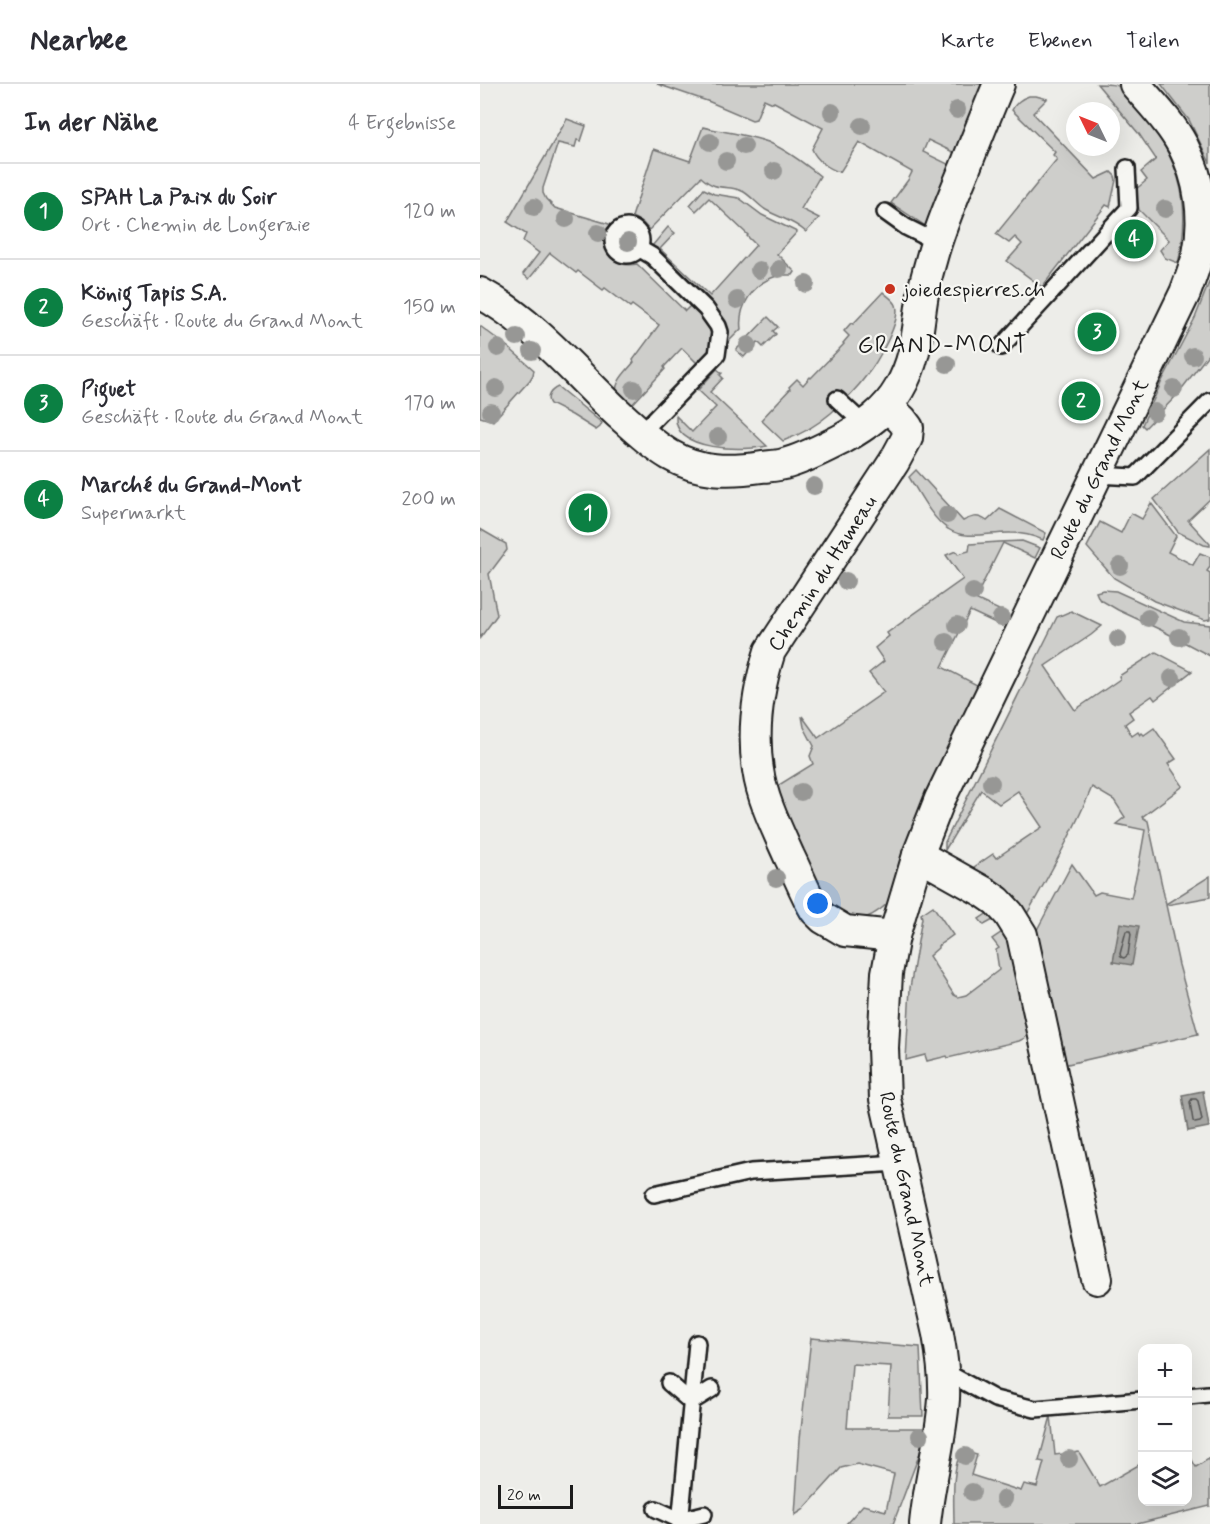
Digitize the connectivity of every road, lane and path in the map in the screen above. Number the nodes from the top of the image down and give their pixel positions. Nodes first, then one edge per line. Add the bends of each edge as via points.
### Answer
1 (999, 84) edge
2 (1135, 84) edge
3 (1127, 168) dead end
4 (885, 212) dead end
5 (936, 242) junction
6 (640, 249) dead end
7 (480, 293) edge
8 (1001, 347) dead end
9 (837, 399) dead end
10 (1210, 400) edge
11 (887, 406) junction
12 (865, 425) junction
13 (641, 433) junction
14 (1097, 475) junction
15 (918, 855) junction
16 (894, 936) junction
17 (899, 1163) junction
18 (654, 1194) dead end
19 (1098, 1279) dead end
20 (697, 1343) dead end
21 (944, 1371) junction
22 (669, 1383) dead end
23 (712, 1389) dead end
24 (1208, 1394) dead end
25 (1192, 1396) edge
26 (1138, 1400) edge
27 (691, 1402) junction
28 (656, 1509) dead end
29 (704, 1514) dead end
30 (680, 1522) edge
31 (925, 1524) edge

1 - 5 street
2 - 14 street, Route du Grand Mont via 1183,146 1197,181 1200,236 1185,293
3 - 8 lane via 1129,208
4 - 5 lane
5 - 11 street via 924,286 911,366
6 - 13 lane via 706,309 720,332 717,355
7 - 13 street via 543,339
9 - 12 lane
10 - 14 lane via 1135,477
11 - 12 street
11 - 16 street, Chemin du Hameau via 908,428 907,438 770,651 763,671 756,729 758,770 765,798 815,910 845,931
12 - 13 street via 825,448 784,464 719,471 681,461
14 - 15 street, Route du Grand Mont via 940,799
15 - 16 street, Route du Grand Mont
15 - 19 street via 997,901 1022,935
16 - 17 street, Route du Grand Mont via 887,973 883,1048 885,1099
17 - 18 lane via 751,1172
17 - 21 street, Route du Grand Mont
20 - 27 lane
21 - 26 lane via 995,1399 1035,1409
21 - 31 street, Route du Grand Mont via 944,1399
22 - 27 lane
23 - 27 lane
24 - 25 lane
27 - 30 lane
28 - 30 lane
29 - 30 lane

